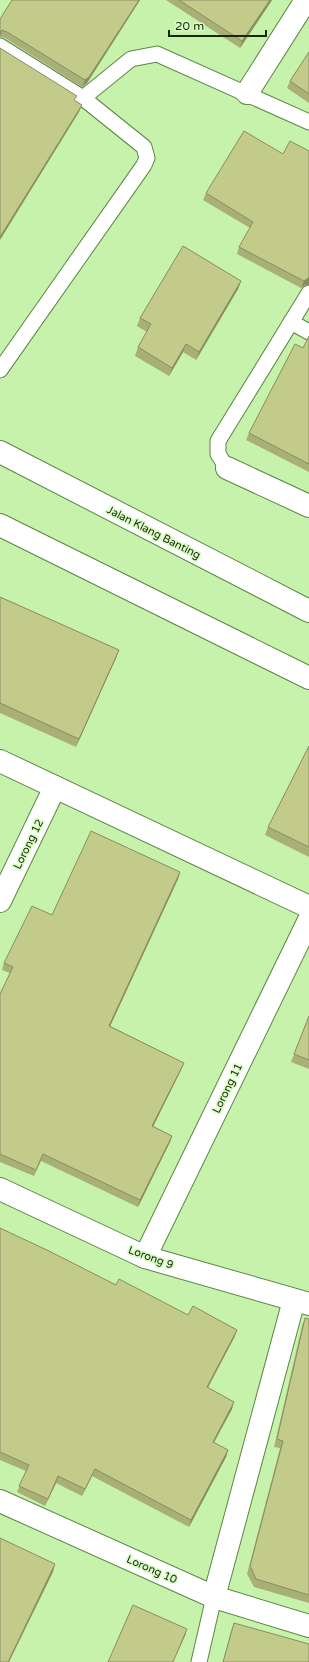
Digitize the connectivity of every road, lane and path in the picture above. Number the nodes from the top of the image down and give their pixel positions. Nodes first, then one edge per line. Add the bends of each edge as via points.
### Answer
1 (306, 0) edge
2 (0, 46) edge
3 (247, 93) junction
4 (83, 98) junction
5 (309, 122) edge
6 (309, 294) edge
7 (291, 322) junction
8 (309, 332) edge
9 (0, 370) edge
10 (0, 452) edge
11 (227, 468) joint
12 (309, 506) edge
13 (1, 527) edge
14 (309, 611) edge
15 (309, 678) edge
16 (0, 761) edge
17 (56, 787) junction
18 (0, 901) edge
19 (309, 907) edge
20 (309, 920) edge
21 (0, 1189) edge
22 (145, 1257) junction
23 (302, 1302) edge
24 (0, 1501) edge
25 (214, 1597) junction
26 (309, 1626) edge
27 (199, 1662) edge

1 - 3 main road
2 - 4 lane
3 - 4 lane via 157,54 131,59
3 - 5 lane
4 - 9 lane via 144,147 147,158 144,166
6 - 7 lane
7 - 8 lane
7 - 11 lane via 218,441 218,454
10 - 14 main road, Jalan Klang Banting
11 - 12 main road
13 - 15 main road
16 - 17 main road
17 - 18 main road, Lorong 12
17 - 19 main road
20 - 22 main road, Lorong 11
21 - 22 main road, Lorong 9
22 - 23 main road, Lorong 9
23 - 25 main road
24 - 25 main road, Lorong 10
25 - 26 main road, Lorong 10
25 - 27 lane

